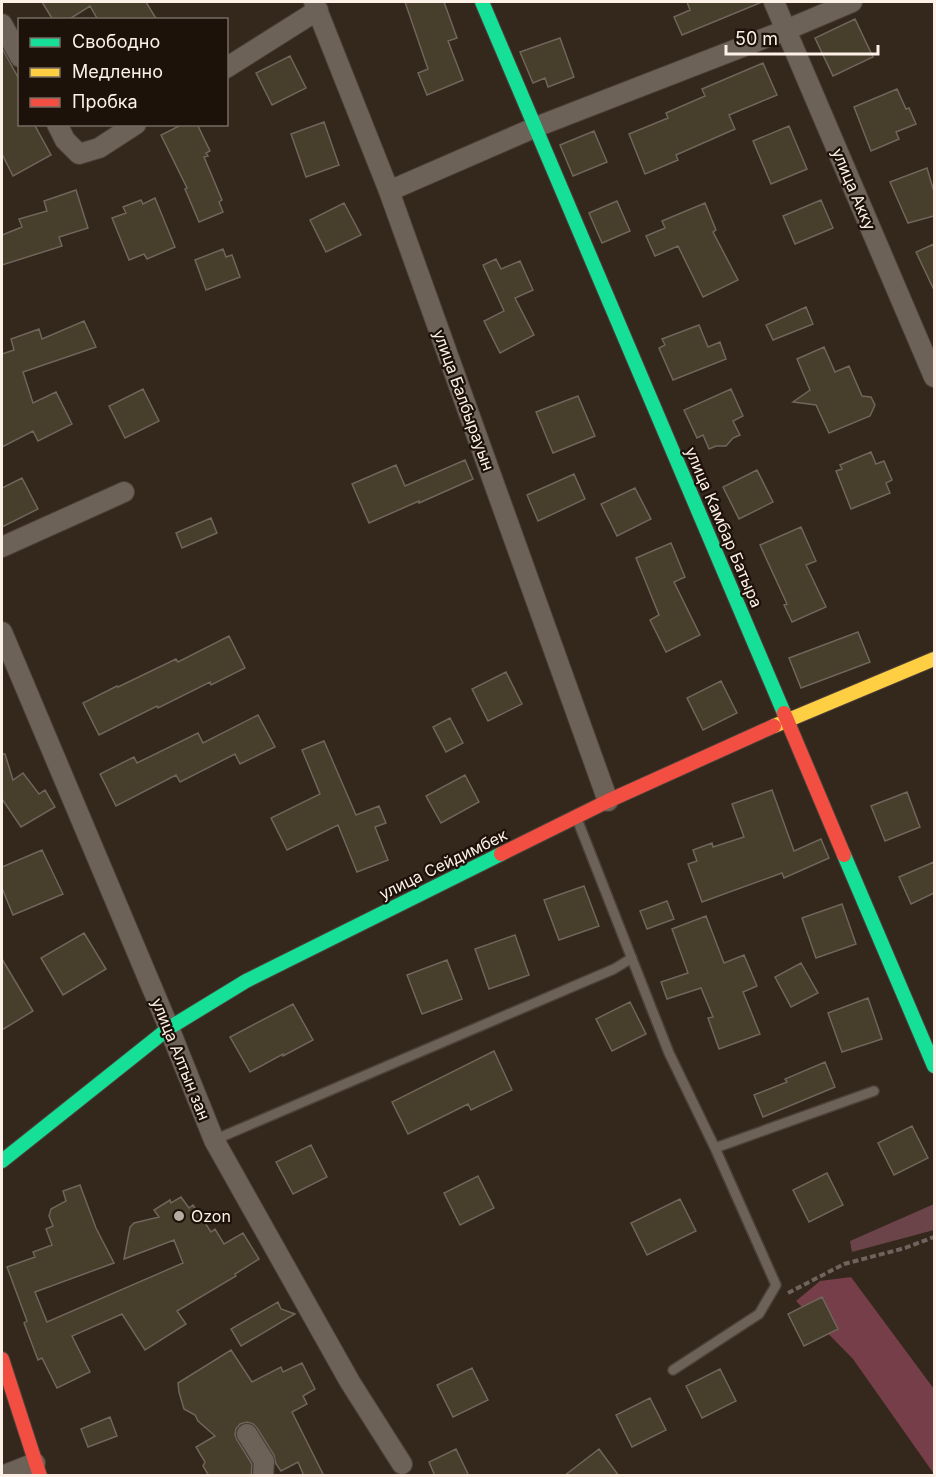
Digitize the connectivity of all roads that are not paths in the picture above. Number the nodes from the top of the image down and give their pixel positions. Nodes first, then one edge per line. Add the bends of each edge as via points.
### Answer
1 (482, 2) edge
2 (774, 2) edge
3 (852, 2) edge
4 (316, 6) edge
5 (2, 24) edge
6 (786, 30) junction
7 (18, 53) edge
8 (228, 67) edge
9 (58, 126) edge
10 (133, 126) edge
11 (536, 127) junction
12 (389, 191) junction
13 (934, 377) edge
14 (124, 492) dead end
15 (2, 547) edge
16 (2, 632) edge
17 (934, 659) edge
18 (788, 720) junction
19 (608, 801) junction
20 (577, 816) junction
21 (632, 958) junction
22 (169, 1028) junction
23 (934, 1066) edge
24 (874, 1090) dead end
25 (214, 1140) junction
26 (715, 1148) junction
27 (2, 1161) edge
28 (2, 1359) edge
29 (673, 1370) dead end
30 (247, 1434) dead end
31 (402, 1464) dead end
32 (38, 1469) edge
33 (2, 1476) edge
34 (263, 1476) edge

1 - 11 street, улица Камбар Батыра
2 - 6 street, улица Акку
3 - 6 street
4 - 8 street
4 - 12 street, улица Балбырауын
5 - 7 street
6 - 11 street
6 - 13 street, улица Акку
9 - 10 street via 79,154 99,148
11 - 12 street
11 - 18 street, улица Камбар Батыра
12 - 19 street, улица Балбырауын
14 - 15 street
16 - 22 street, улица Алтын зан
17 - 18 street, улица Сейдимбек
18 - 19 street, улица Сейдимбек
18 - 23 street, улица Камбар Батыра
19 - 20 street, улица Сейдимбек
20 - 21 lane
20 - 22 street, улица Сейдимбек via 246,981
21 - 25 lane
21 - 26 lane via 669,1053
22 - 25 street, улица Алтын зан
22 - 27 street, улица Сейдимбек
24 - 26 lane
25 - 31 street, улица Алтын зан via 350,1382
26 - 29 lane via 776,1285 759,1314
28 - 32 street
30 - 34 street via 264,1461
32 - 33 street

